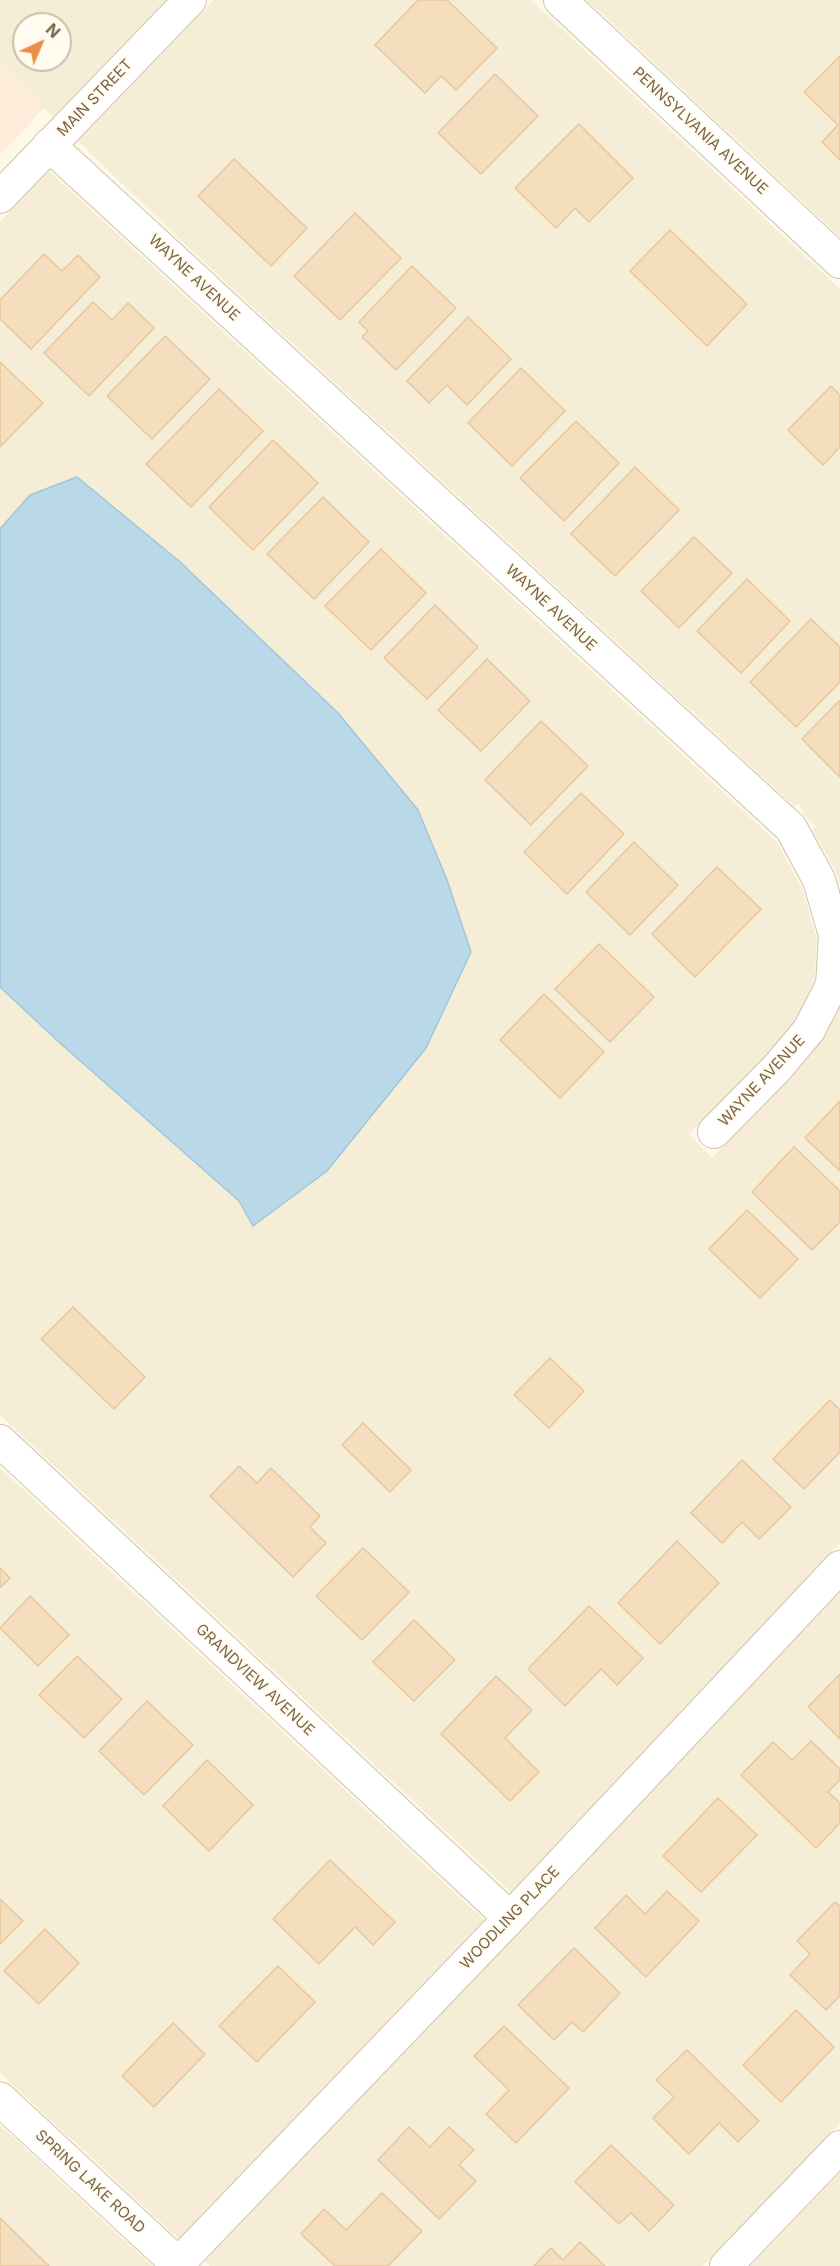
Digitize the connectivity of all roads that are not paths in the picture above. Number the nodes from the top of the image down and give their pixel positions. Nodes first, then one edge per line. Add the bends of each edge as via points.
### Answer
1 (190, 0) edge
2 (560, 0) edge
3 (50, 145) junction
4 (0, 197) edge
5 (840, 262) edge
6 (714, 1132) dead end
7 (0, 1441) edge
8 (840, 1568) edge
9 (510, 1918) junction
10 (0, 2099) edge
11 (840, 2147) edge
12 (178, 2265) edge
13 (726, 2266) edge

1 - 3 street, MAIN STREET
2 - 5 street, PENNSYLVANIA AVENUE
3 - 4 street, MAIN STREET
3 - 6 street, WAYNE AVENUE via 791,828 819,880 835,935 832,985 809,1030
7 - 9 street, GRANDVIEW AVENUE
8 - 9 street, WOODLING PLACE
9 - 12 street, WOODLING PLACE
10 - 12 street, SPRING LAKE ROAD
11 - 13 street

